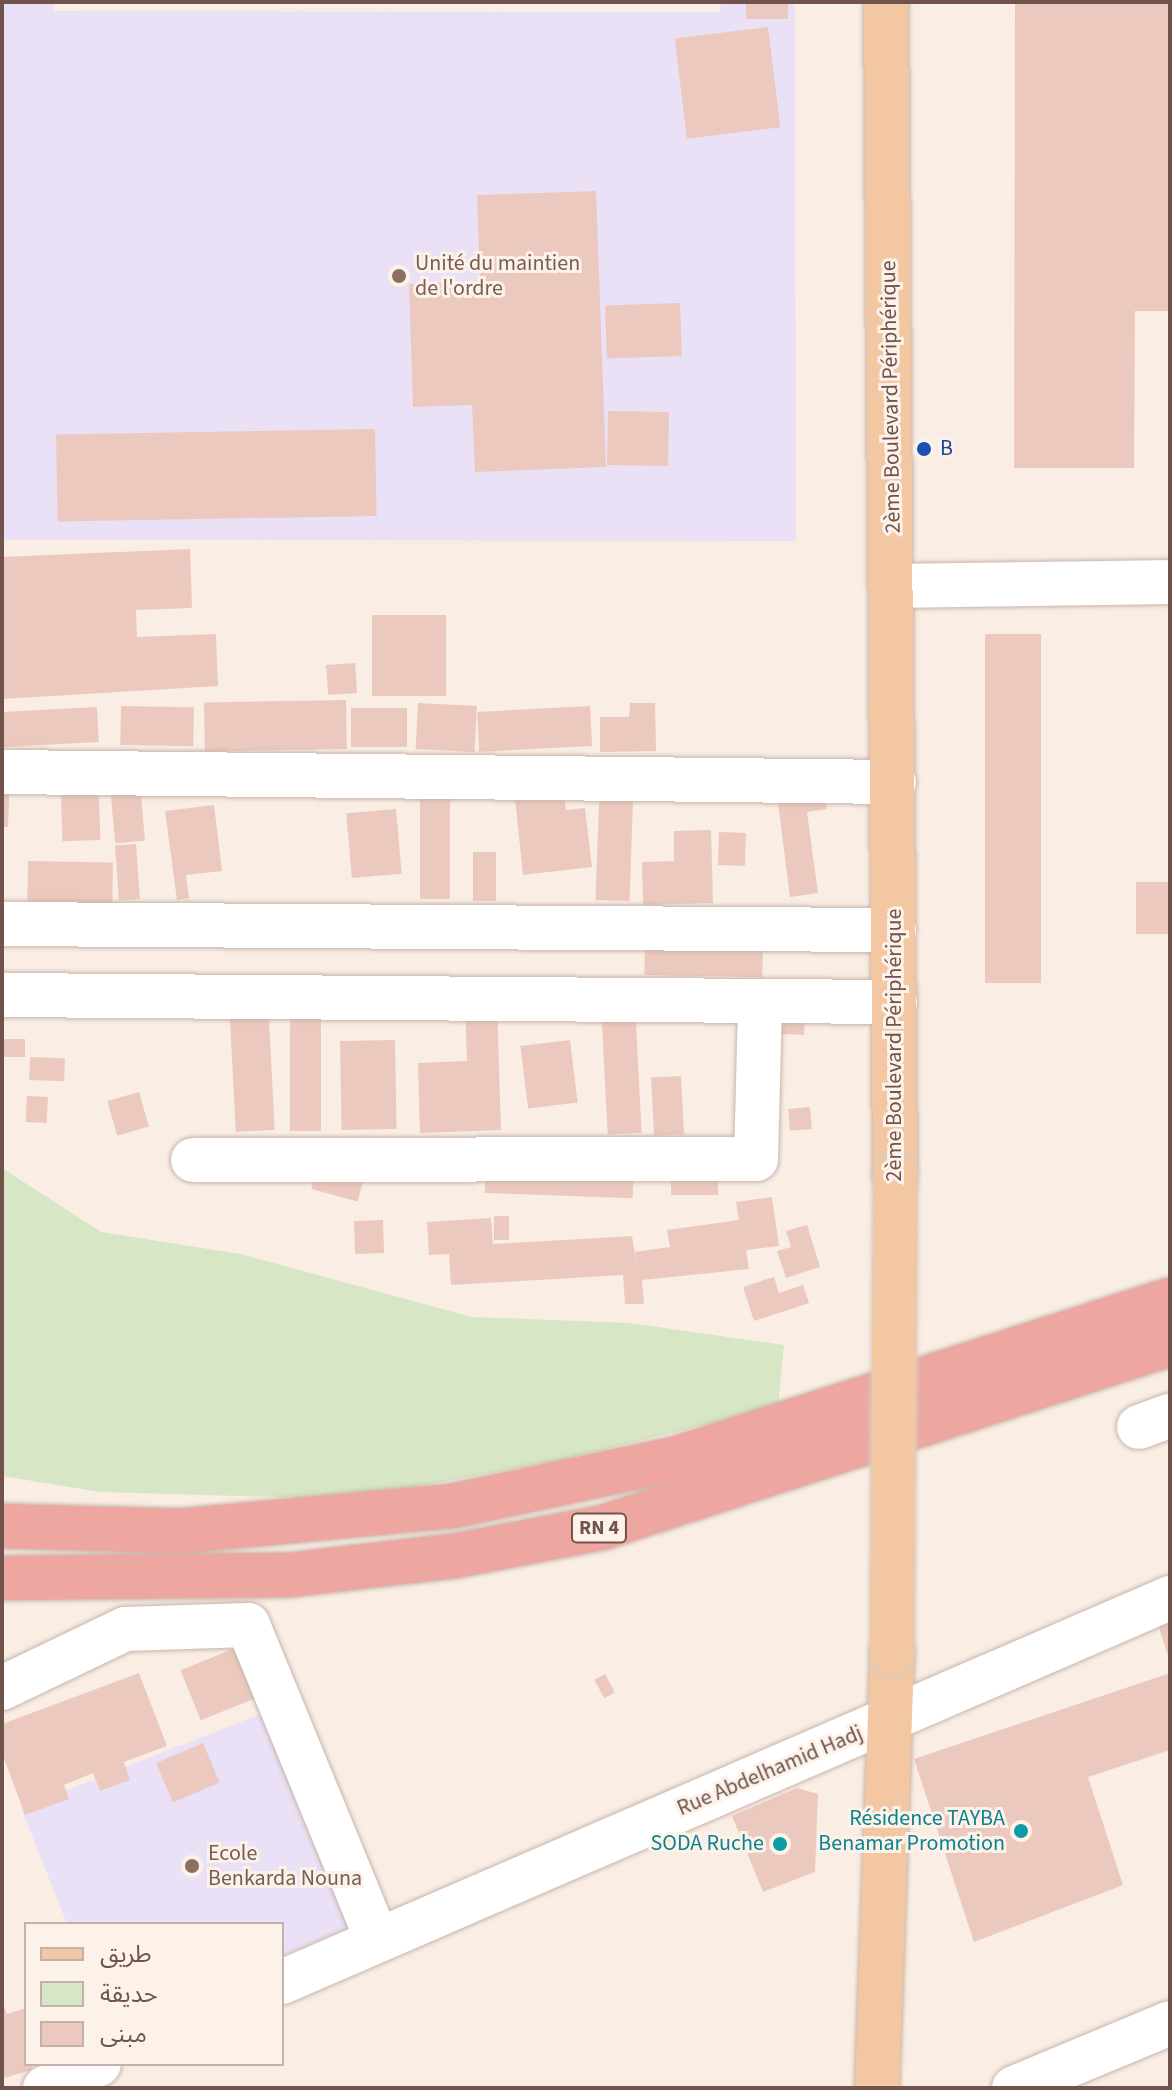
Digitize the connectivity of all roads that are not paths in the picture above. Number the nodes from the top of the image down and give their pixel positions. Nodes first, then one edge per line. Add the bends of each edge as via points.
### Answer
1 (886, 2) edge
2 (1170, 582) edge
3 (894, 586) junction
4 (2, 772) edge
5 (894, 782) junction
6 (2, 924) edge
7 (894, 930) junction
8 (2, 995) edge
9 (760, 1001) junction
10 (895, 1002) junction
11 (193, 1160) dead end
12 (1170, 1300) edge
13 (1170, 1344) edge
14 (2, 1526) edge
15 (2, 1578) edge
16 (1170, 1598) edge
17 (2, 1688) edge
18 (889, 1720) junction
19 (377, 1940) junction
20 (284, 1981) edge
21 (1170, 2023) edge
22 (94, 2066) edge
23 (45, 2088) edge
24 (877, 2088) edge
25 (1014, 2088) edge

1 - 3 main road, 2ème Boulevard Périphérique
2 - 3 street
3 - 5 main road, 2ème Boulevard Périphérique
4 - 5 street
5 - 7 main road, 2ème Boulevard Périphérique
6 - 7 street
7 - 10 main road, 2ème Boulevard Périphérique
8 - 9 street
9 - 10 street
9 - 11 street via 756,1159
10 - 18 main road, 2ème Boulevard Périphérique, bridge
12 - 14 highway, RN 4 via 675,1459 453,1506 181,1531
13 - 15 highway, RN 4 via 589,1530 454,1556 289,1575
16 - 18 street, Rue Abdelhamid Hadj
17 - 19 street via 125,1629 248,1625
18 - 19 street, Rue Abdelhamid Hadj
18 - 24 main road, 2ème Boulevard Périphérique
19 - 20 street, Rue Abdelhamid Hadj
21 - 25 street
22 - 23 street

